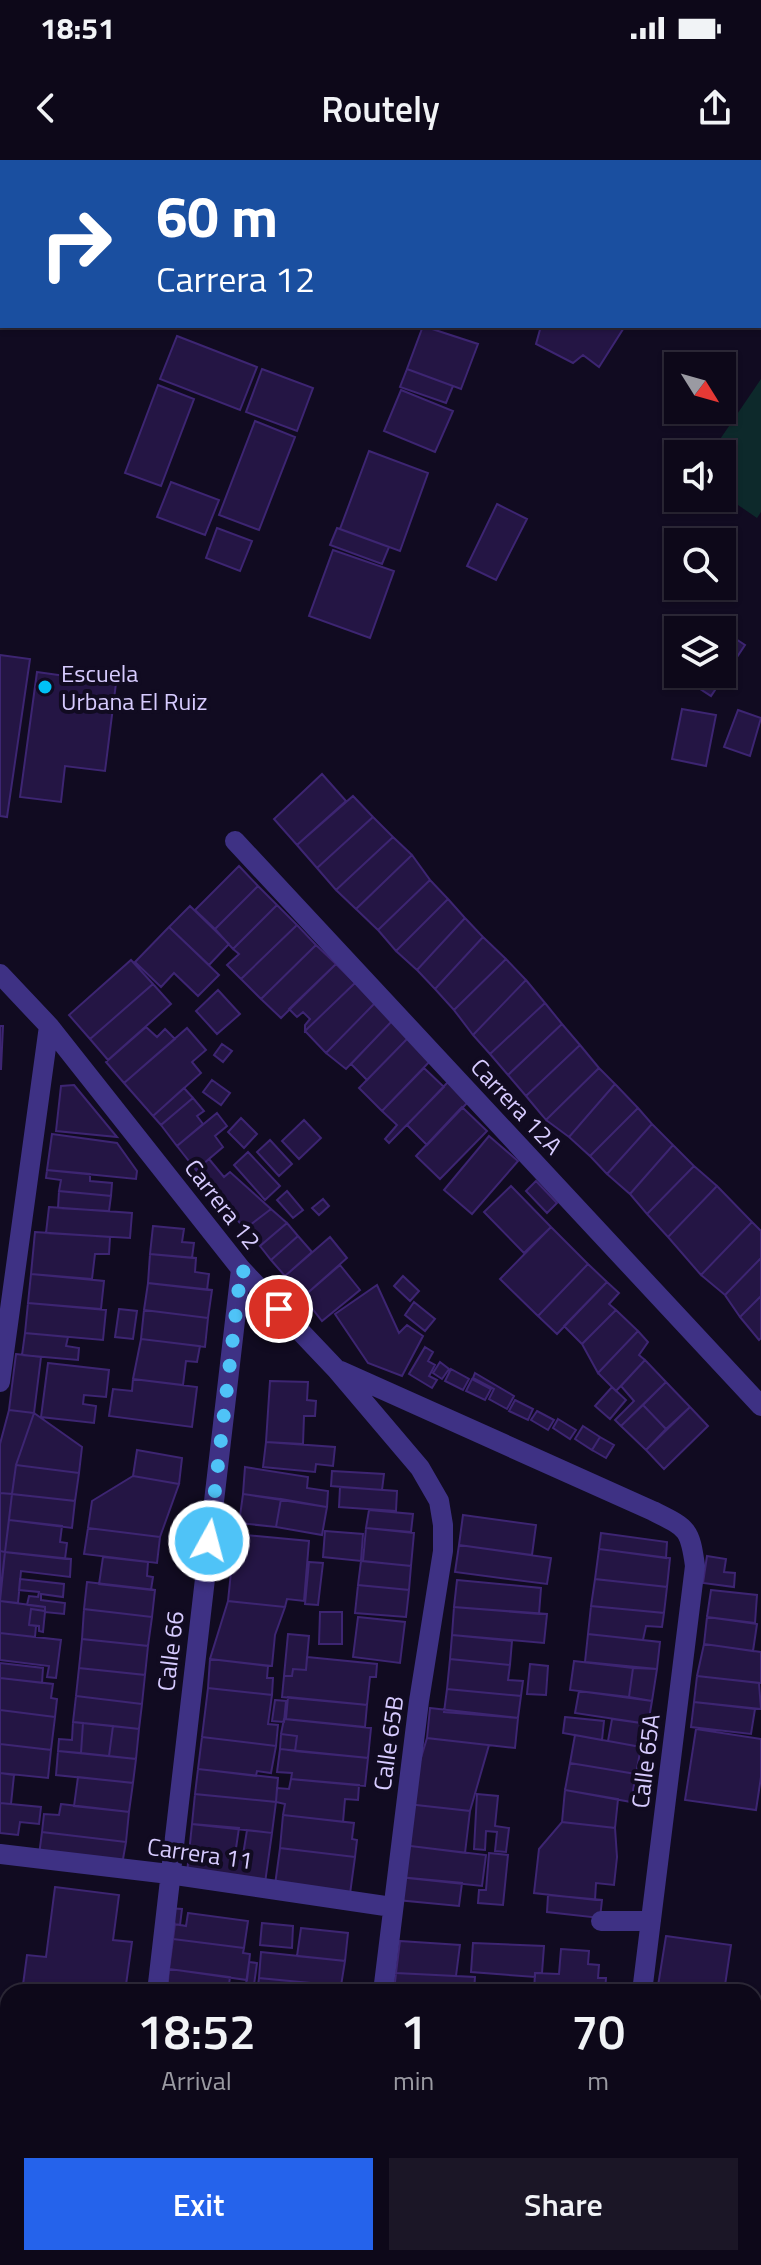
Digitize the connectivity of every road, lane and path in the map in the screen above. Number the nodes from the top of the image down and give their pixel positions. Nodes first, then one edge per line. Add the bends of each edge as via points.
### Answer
1 (235, 841) dead end
2 (0, 974) edge
3 (49, 1026) junction
4 (241, 1269) junction
5 (336, 1369) junction
6 (0, 1382) edge
7 (761, 1406) edge
8 (439, 1501) joint
9 (0, 1854) edge
10 (169, 1874) junction
11 (392, 1907) junction
12 (601, 1921) dead end
13 (651, 1921) junction
14 (158, 1984) edge
15 (384, 1984) edge
16 (643, 1984) edge

1 - 7 street, Carrera 12A
2 - 3 street, Carrera 12
3 - 4 street, Carrera 12
3 - 6 street
4 - 5 street, Carrera 12
4 - 10 street, Calle 66
5 - 8 street, Carrera 12 via 420,1468
5 - 13 street, Calle 65A via 653,1511 691,1536 695,1566
8 - 11 street, Calle 65B via 443,1551
9 - 10 street, Carrera 11
10 - 11 street, Carrera 11
10 - 14 street, Calle 66
11 - 15 street, Calle 65B
12 - 13 street
13 - 16 street, Calle 65A

